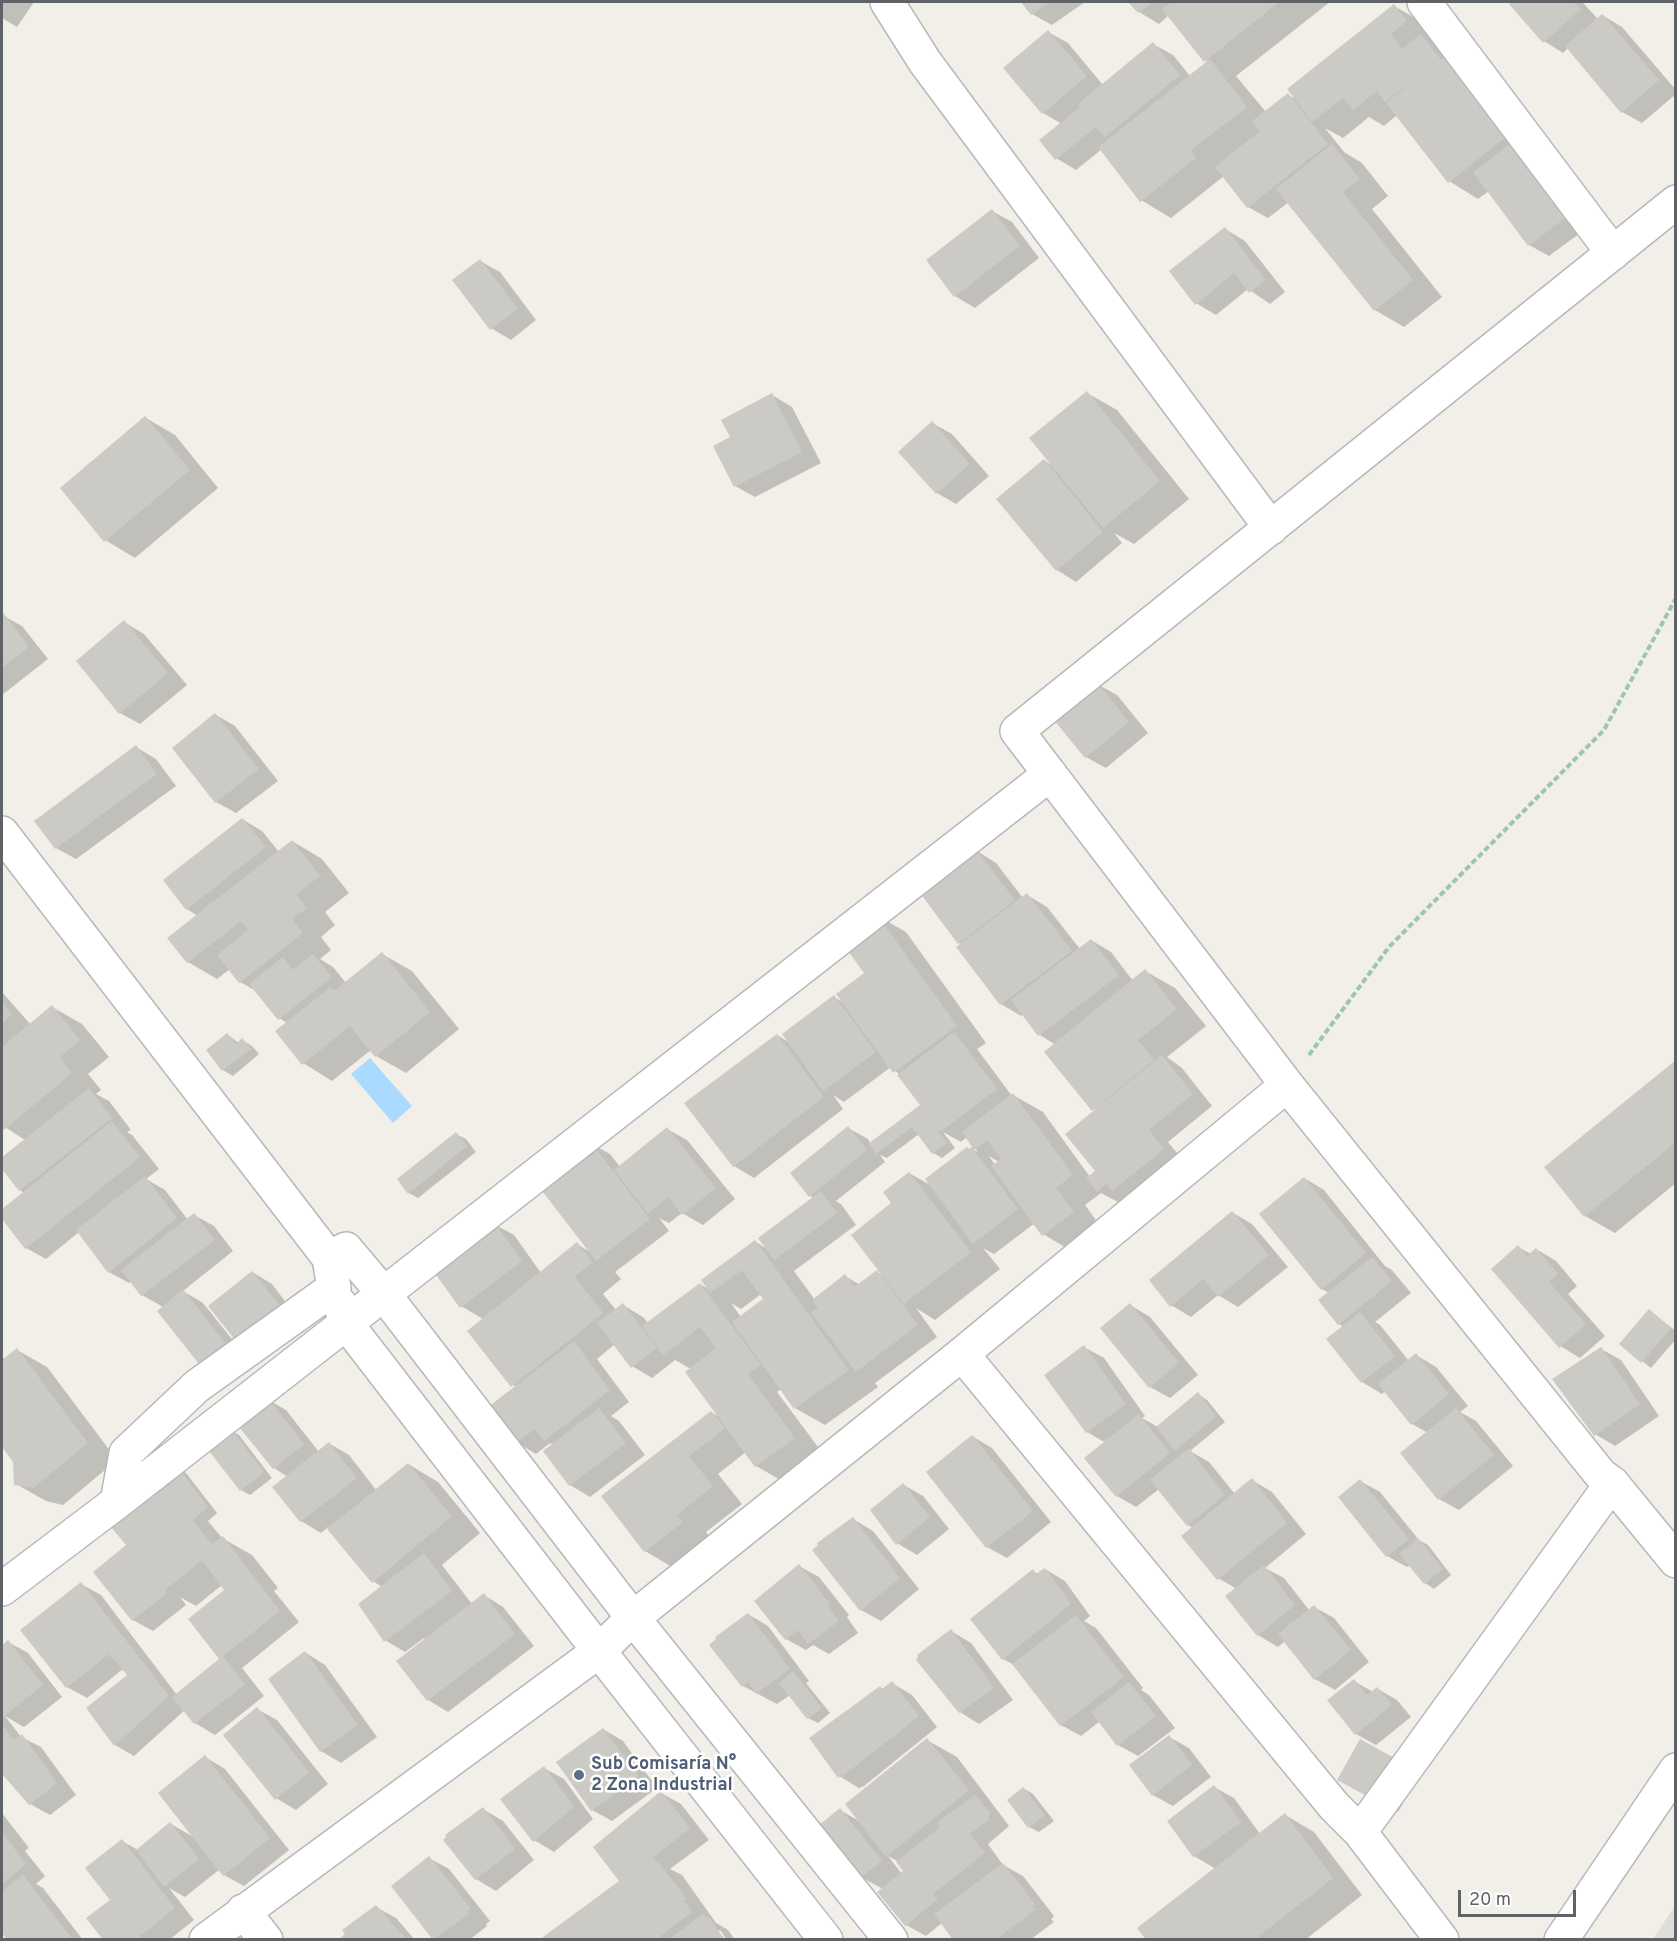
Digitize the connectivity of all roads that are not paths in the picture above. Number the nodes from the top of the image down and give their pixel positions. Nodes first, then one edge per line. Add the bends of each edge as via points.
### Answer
1 (887, 2) edge
2 (1424, 2) edge
3 (1676, 202) edge
4 (1612, 253) junction
5 (1271, 528) junction
6 (1050, 774) junction
7 (2, 833) edge
8 (1287, 1085) junction
9 (336, 1265) junction
10 (383, 1293) junction
11 (346, 1323) junction
12 (962, 1354) junction
13 (1612, 1483) junction
14 (117, 1502) junction
15 (1676, 1561) edge
16 (2, 1589) edge
17 (633, 1618) junction
18 (599, 1651) junction
19 (1676, 1770) edge
20 (1360, 1832) junction
21 (243, 1911) junction
22 (206, 1940) edge
23 (266, 1940) edge
24 (826, 1940) edge
25 (891, 1940) edge
26 (1442, 1940) edge
27 (1561, 1940) edge

1 - 5 street via 925,62
2 - 4 street
3 - 4 street
4 - 5 street
5 - 6 street via 1017,731
6 - 8 street
6 - 10 street
7 - 9 street
8 - 12 street
8 - 13 street via 1601,1475
9 - 10 street
9 - 11 street
9 - 14 street via 126,1453
10 - 11 street
10 - 17 street
11 - 14 street
11 - 18 street
12 - 17 street
12 - 20 street via 1334,1806
13 - 15 street
13 - 20 street
14 - 16 street
17 - 18 street
17 - 25 street
18 - 21 street
18 - 24 street
19 - 27 street
20 - 26 street
21 - 22 street
21 - 23 street

